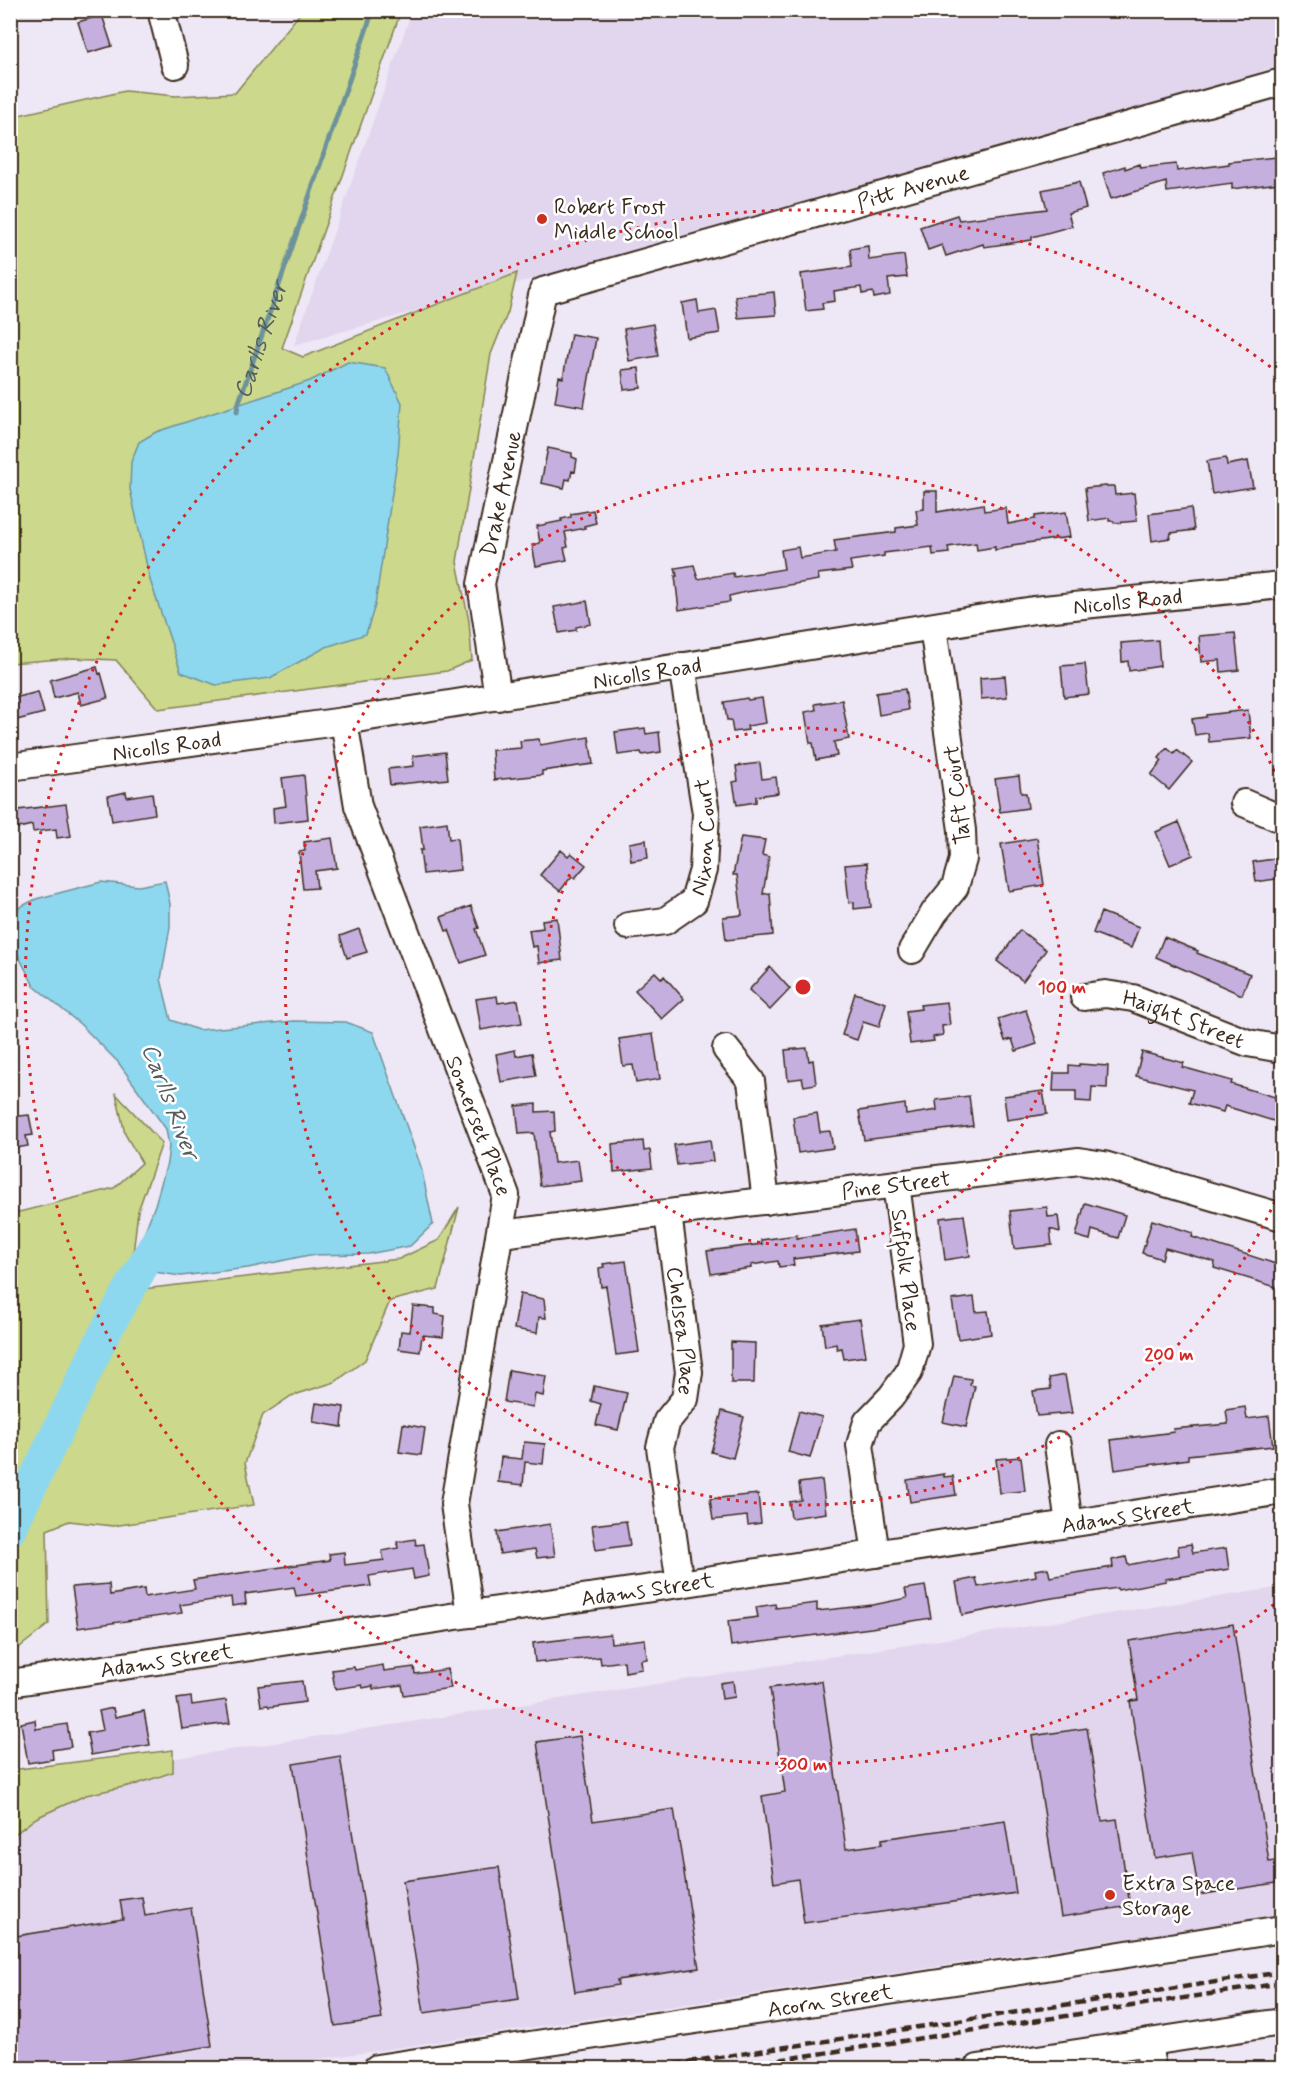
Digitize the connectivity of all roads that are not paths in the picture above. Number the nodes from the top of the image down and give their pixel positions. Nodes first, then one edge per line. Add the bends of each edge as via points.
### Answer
1 (161, 10) edge
2 (175, 65) dead end
3 (1282, 82) edge
4 (543, 291) joint
5 (1282, 585) edge
6 (933, 627) junction
7 (682, 666) junction
8 (498, 697) junction
9 (344, 721) junction
10 (10, 767) edge
11 (1244, 803) dead end
12 (1282, 818) edge
13 (628, 926) dead end
14 (912, 950) dead end
15 (1084, 998) dead end
16 (726, 1049) dead end
17 (1282, 1049) edge
18 (896, 1184) junction
19 (766, 1201) junction
20 (668, 1214) junction
21 (1282, 1217) edge
22 (501, 1234) junction
23 (1058, 1445) dead end
24 (1282, 1491) edge
25 (1069, 1524) junction
26 (876, 1554) junction
27 (680, 1584) junction
28 (470, 1614) junction
29 (10, 1683) edge
30 (1282, 1929) edge
31 (1282, 2022) edge
32 (1148, 2043) junction
33 (377, 2068) edge
34 (978, 2068) edge
35 (1152, 2068) edge

1 - 2 street
3 - 4 street, Pitt Avenue
4 - 8 street, Drake Avenue via 481,584
5 - 6 street, Nicolls Road via 1034,610
6 - 7 street, Nicolls Road
6 - 14 street, Taft Court via 963,859 955,886
7 - 8 street, Nicolls Road
7 - 13 street, Nixon Court via 706,813 703,870 693,901 665,921
8 - 9 street, Nicolls Road
9 - 10 street, Nicolls Road
9 - 22 street, Somerset Place via 358,806 506,1195
11 - 12 street
15 - 17 street, Haight Street via 1105,994 1133,998 1248,1043
16 - 19 street via 751,1081
18 - 19 street, Pine Street
18 - 21 street, Pine Street via 1079,1161
18 - 26 street, Suffolk Place via 917,1344 909,1372 867,1422 860,1445
19 - 20 street, Pine Street
20 - 22 street, Pine Street
20 - 27 street, Chelsea Place via 689,1372 685,1399 667,1421 660,1447
22 - 28 street, Somerset Place via 454,1504
23 - 25 street
24 - 25 street, Adams Street
25 - 26 street, Adams Street
26 - 27 street, Adams Street
27 - 28 street, Adams Street
28 - 29 street, Adams Street
30 - 33 street, Acorn Street
31 - 32 street
32 - 34 street
32 - 35 street

